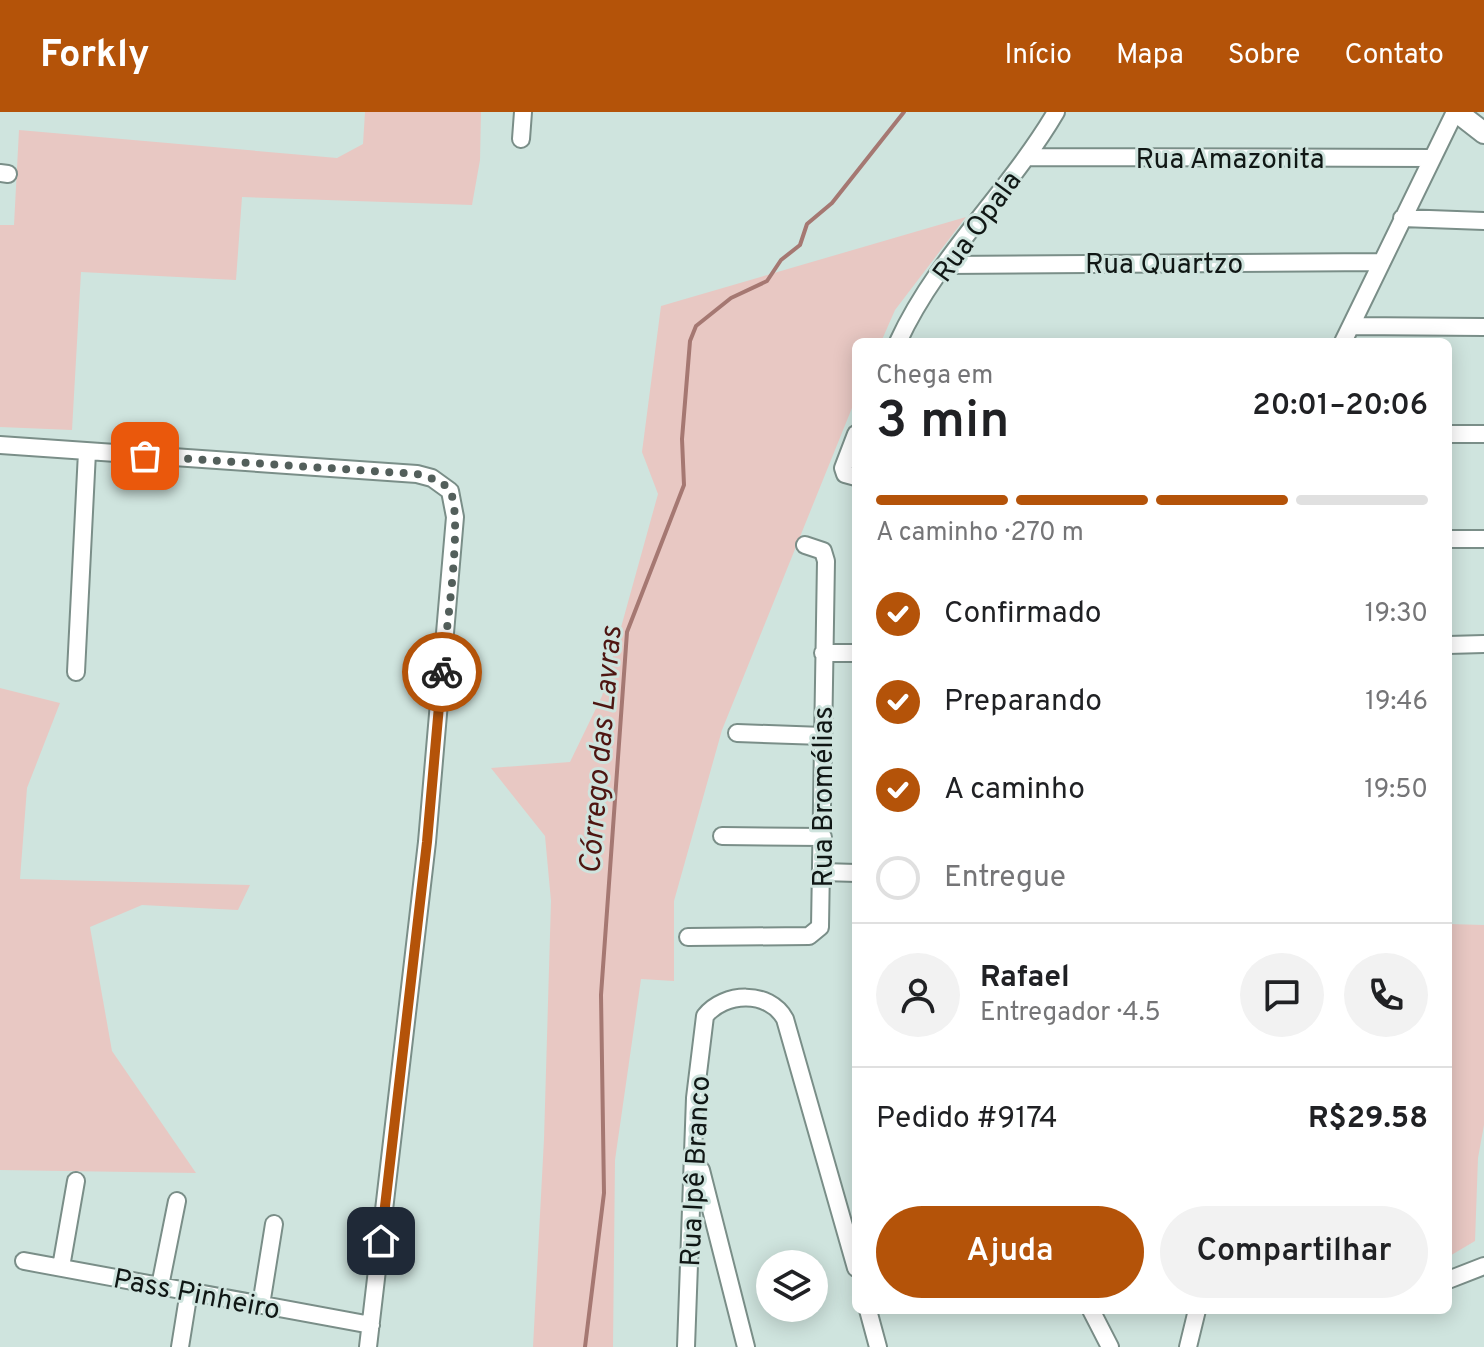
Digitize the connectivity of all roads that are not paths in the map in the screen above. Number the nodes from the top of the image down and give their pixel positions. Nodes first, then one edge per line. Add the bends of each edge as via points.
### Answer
1 (523, 112) edge
2 (1056, 112) edge
3 (1456, 112) edge
4 (1484, 133) edge
5 (521, 139) dead end
6 (1027, 157) junction
7 (1432, 158) junction
8 (1402, 218) junction
9 (1484, 221) edge
10 (1382, 262) junction
11 (946, 265) junction
12 (1351, 326) junction
13 (1484, 327) edge
14 (900, 338) edge
15 (1345, 338) edge
16 (1452, 434) edge
17 (1484, 434) edge
18 (852, 443) edge
19 (0, 445) edge
20 (87, 452) junction
21 (851, 475) edge
22 (1452, 539) edge
23 (1484, 539) edge
24 (805, 545) dead end
25 (1484, 644) edge
26 (1452, 645) edge
27 (823, 653) junction
28 (852, 653) edge
29 (76, 672) dead end
30 (737, 733) dead end
31 (823, 736) junction
32 (722, 836) dead end
33 (823, 837) junction
34 (823, 872) junction
35 (852, 873) edge
36 (688, 937) dead end
37 (692, 1159) junction
38 (76, 1181) dead end
39 (177, 1201) dead end
40 (274, 1224) dead end
41 (852, 1254) edge
42 (24, 1261) dead end
43 (1484, 1266) edge
44 (61, 1267) junction
45 (1452, 1278) edge
46 (160, 1286) junction
47 (189, 1291) junction
48 (261, 1305) junction
49 (869, 1314) edge
50 (1093, 1314) edge
51 (1196, 1314) edge
52 (371, 1325) junction
53 (180, 1347) edge
54 (368, 1347) edge
55 (686, 1347) edge
56 (746, 1347) edge
57 (878, 1347) edge
58 (1110, 1347) edge
59 (1188, 1347) edge

1 - 5 street
2 - 6 street, Rua Opala
3 - 4 street
3 - 7 street
6 - 7 street, Rua Amazonita
6 - 11 street, Rua Opala
7 - 8 street
8 - 9 street
8 - 10 street
10 - 11 street, Rua Quartzo
10 - 12 street
11 - 14 street, Rua Opala
12 - 13 street
12 - 15 street
16 - 17 street
18 - 21 street via 844,462
19 - 20 street
20 - 29 street
20 - 52 street via 417,474 450,491 455,517 427,842
22 - 23 street
24 - 27 street, Rua Bromélias via 823,551 826,561
25 - 26 street
27 - 28 street
27 - 31 street, Rua Bromélias
30 - 31 street
31 - 33 street, Rua Bromélias
32 - 33 street
33 - 34 street, Rua Bromélias
34 - 35 street
34 - 36 street, Rua Bromélias via 822,920 809,936
37 - 41 street, Rua Ipê Branco via 705,1016 721,1002 759,999 772,1004 785,1019
37 - 55 street, Rua Ipê Branco
37 - 56 street via 701,1170
38 - 44 street
39 - 46 street
40 - 48 street
42 - 44 street, Pass Pinheiro
43 - 45 street
44 - 46 street, Pass Pinheiro
46 - 47 street, Pass Pinheiro
47 - 48 street, Pass Pinheiro
47 - 53 street
48 - 52 street, Pass Pinheiro
49 - 57 street
50 - 58 street
51 - 59 street
52 - 54 street

